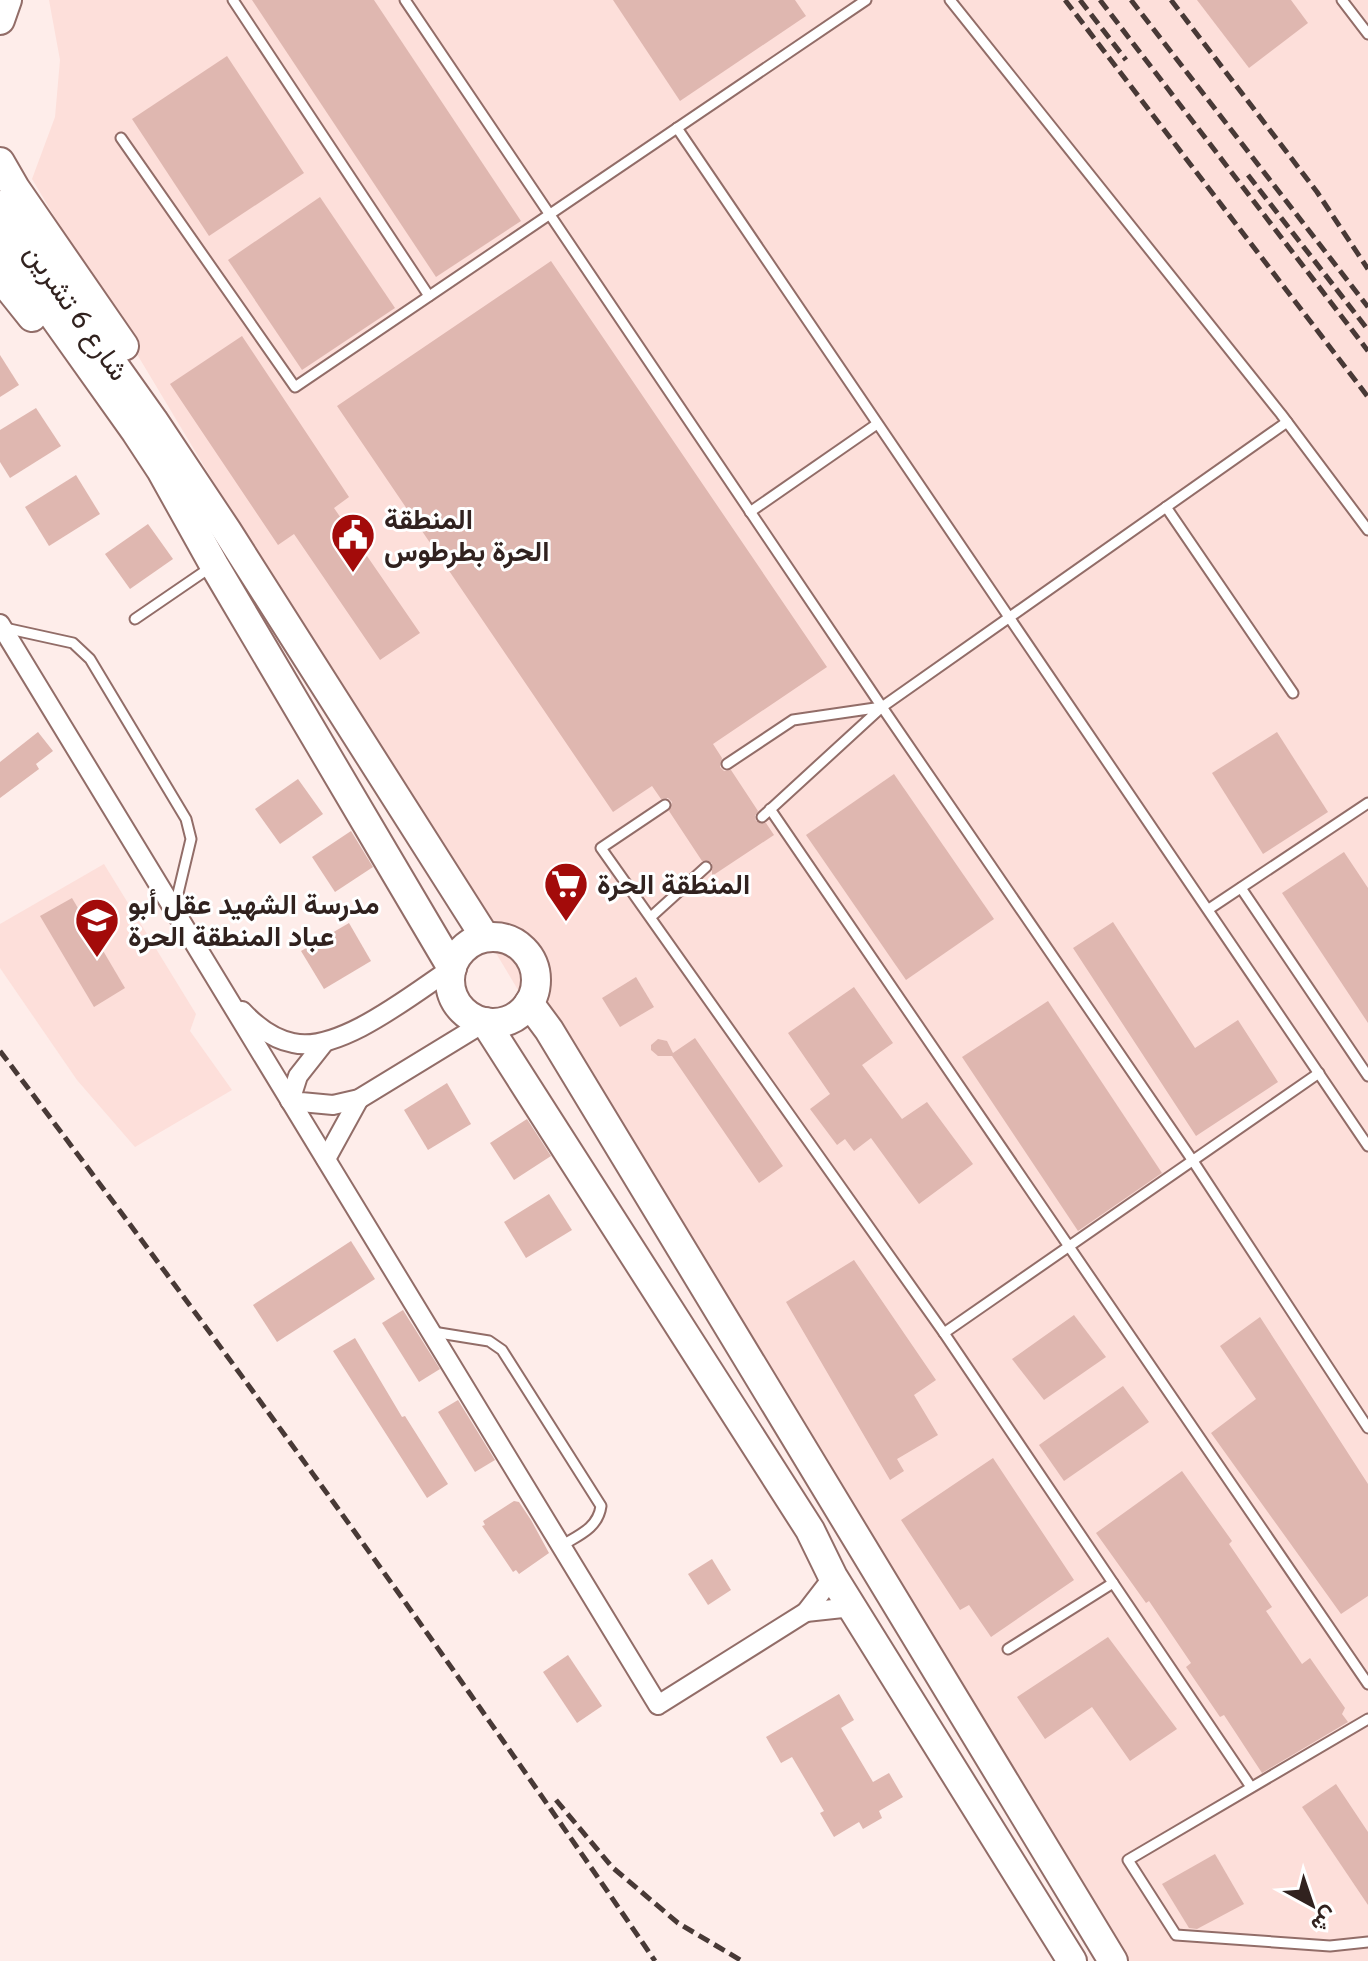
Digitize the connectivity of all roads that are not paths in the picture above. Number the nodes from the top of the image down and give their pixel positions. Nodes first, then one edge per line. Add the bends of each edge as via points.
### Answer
1 (7, 0) edge
2 (233, 0) edge
3 (405, 0) edge
4 (866, 0) edge
5 (950, 0) edge
6 (1342, 0) edge
7 (0, 20) edge
8 (1368, 34) edge
9 (677, 128) junction
10 (121, 138) dead end
11 (0, 162) edge
12 (0, 205) edge
13 (550, 214) junction
14 (0, 241) edge
15 (0, 277) edge
16 (429, 296) junction
17 (1287, 422) junction
18 (877, 424) junction
19 (145, 426) junction
20 (1166, 507) junction
21 (750, 512) junction
22 (1368, 530) edge
23 (214, 547) junction
24 (1009, 617) junction
25 (135, 619) dead end
26 (1, 627) edge
27 (1293, 693) dead end
28 (882, 707) junction
29 (727, 764) dead end
30 (1368, 803) edge
31 (665, 805) dead end
32 (770, 809) junction
33 (762, 817) dead end
34 (706, 867) dead end
35 (1241, 888) junction
36 (1209, 909) junction
37 (174, 910) junction
38 (652, 916) junction
39 (485, 937) junction
40 (452, 968) junction
41 (227, 997) junction
42 (529, 1003) junction
43 (485, 1022) junction
44 (324, 1043) junction
45 (1319, 1073) junction
46 (1368, 1076) edge
47 (359, 1099) junction
48 (290, 1101) junction
49 (1368, 1146) edge
50 (326, 1159) junction
51 (1193, 1161) junction
52 (1070, 1246) junction
53 (430, 1331) junction
54 (944, 1333) junction
55 (1368, 1428) edge
56 (561, 1546) junction
57 (833, 1577) junction
58 (1113, 1583) junction
59 (852, 1607) junction
60 (806, 1612) junction
61 (1008, 1649) dead end
62 (1368, 1684) edge
63 (1368, 1719) edge
64 (1251, 1787) junction
65 (1368, 1942) edge
66 (1072, 1961) edge
67 (1113, 1961) edge

1 - 7 main road
2 - 16 lane
3 - 13 lane
4 - 9 lane
5 - 17 lane
6 - 8 lane
9 - 13 lane
9 - 18 lane
10 - 16 lane via 295,387
11 - 23 main road via 170,414 220,504
12 - 19 main road, شارع 6 تشرين
13 - 16 lane
13 - 21 lane
14 - 19 main road, شارع 6 تشرين
15 - 23 main road via 129,451
17 - 20 lane
17 - 22 lane
18 - 21 lane
18 - 24 lane
19 - 23 main road
20 - 24 lane
20 - 27 lane
21 - 28 lane
23 - 25 lane
23 - 39 main road
23 - 40 main road
24 - 28 lane
24 - 36 lane
26 - 37 street
26 - 37 lane via 73,643 90,659 186,819 191,839
28 - 29 lane via 793,720
28 - 32 lane
28 - 51 lane
30 - 35 lane
31 - 38 lane via 601,848
32 - 33 lane
32 - 52 lane
34 - 38 lane
35 - 36 lane
35 - 46 lane
36 - 45 lane
37 - 41 street
38 - 54 lane
39 - 40 main road via 470,943
39 - 42 main road via 500,937 525,950 536,976
40 - 43 main road via 450,982 460,1007
40 - 44 street via 355,1031
41 - 44 street via 272,1036 296,1044
41 - 48 street
42 - 43 main road via 502,1022
42 - 67 main road
43 - 47 street
43 - 57 main road via 810,1530
44 - 48 street via 298,1076
45 - 49 lane
45 - 51 lane
47 - 48 street via 333,1105
47 - 50 street
48 - 50 street
50 - 53 street
51 - 52 lane
51 - 55 lane
52 - 54 lane
52 - 62 lane
53 - 56 street
53 - 56 lane via 489,1341 502,1350 601,1506 594,1525
54 - 58 lane
56 - 60 street via 658,1705
57 - 59 main road
57 - 60 street
58 - 61 lane
58 - 64 lane
59 - 60 street
59 - 66 main road
63 - 64 lane
64 - 65 lane via 1128,1860 1176,1935 1330,1946

